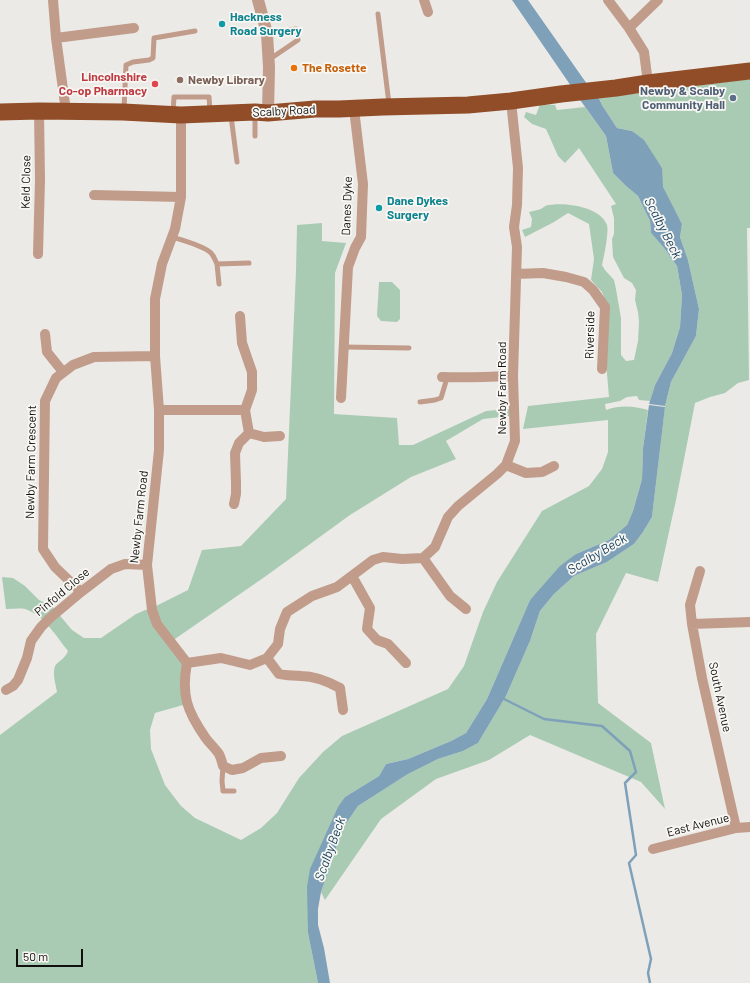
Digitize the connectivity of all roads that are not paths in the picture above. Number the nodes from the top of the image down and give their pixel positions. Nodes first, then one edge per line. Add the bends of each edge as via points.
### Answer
1 (53, 0) edge
2 (258, 0) edge
3 (424, 0) edge
4 (608, 0) edge
5 (658, 0) edge
6 (428, 12) dead end
7 (378, 14) dead end
8 (134, 28) dead end
9 (629, 28) junction
10 (195, 31) dead end
11 (267, 34) junction
12 (56, 38) junction
13 (269, 60) junction
14 (750, 71) edge
15 (648, 83) junction
16 (511, 101) junction
17 (389, 107) junction
18 (354, 108) junction
19 (40, 111) junction
20 (66, 111) junction
21 (0, 112) edge
22 (123, 112) junction
23 (231, 113) junction
24 (262, 113) junction
25 (177, 115) junction
26 (255, 136) dead end
27 (237, 162) dead end
28 (94, 195) dead end
29 (181, 197) junction
30 (172, 237) junction
31 (38, 254) dead end
32 (249, 263) dead end
33 (217, 264) junction
34 (516, 274) junction
35 (219, 284) dead end
36 (243, 322) dead end
37 (45, 334) dead end
38 (344, 347) junction
39 (410, 348) dead end
40 (155, 356) junction
41 (602, 369) dead end
42 (63, 372) junction
43 (513, 376) junction
44 (444, 378) joint
45 (341, 398) dead end
46 (420, 402) dead end
47 (159, 410) junction
48 (245, 410) junction
49 (249, 433) junction
50 (280, 436) dead end
51 (506, 465) junction
52 (554, 466) dead end
53 (234, 504) dead end
54 (423, 558) junction
55 (147, 565) junction
56 (700, 571) dead end
57 (352, 576) junction
58 (81, 592) junction
59 (466, 609) dead end
60 (750, 622) edge
61 (692, 624) junction
62 (268, 658) junction
63 (187, 663) junction
64 (406, 663) dead end
65 (6, 690) dead end
66 (343, 710) dead end
67 (281, 756) dead end
68 (223, 766) junction
69 (234, 791) dead end
70 (750, 827) edge
71 (736, 828) junction
72 (653, 849) dead end

1 - 12 street
2 - 11 street
3 - 6 street
4 - 9 street
5 - 9 street
7 - 17 lane
8 - 12 street
9 - 15 street via 644,52
10 - 22 lane via 154,38 153,58 126,65
11 - 13 street
11 - 13 lane via 296,29 298,40
12 - 20 street
13 - 24 street
14 - 15 highway
15 - 16 highway, Scalby Road
16 - 17 highway, Scalby Road
16 - 34 street, Newby Farm Road via 518,168 514,228 517,247
17 - 18 highway, Scalby Road
18 - 24 highway, Scalby Road
18 - 38 street, Danes Dyke via 363,184 362,230 348,267
19 - 20 highway, Scalby Road
19 - 21 highway, Scalby Road
19 - 31 street, Keld Close
20 - 22 highway, Scalby Road
22 - 25 highway, Scalby Road
23 - 24 highway, Scalby Road
23 - 25 highway, Scalby Road
23 - 27 lane
24 - 26 lane
25 - 29 street, Newby Farm Road
28 - 29 street
29 - 30 street, Newby Farm Road
30 - 33 lane via 209,252
30 - 40 street, Newby Farm Road via 162,264 155,299
32 - 33 lane
33 - 35 lane
34 - 41 street, Riverside via 544,273 566,277 584,282 593,290 605,307
34 - 43 street, Newby Farm Road
36 - 48 street via 242,343 252,372 252,390
37 - 42 street via 47,352
38 - 39 lane
38 - 45 street, Danes Dyke
40 - 42 street, Newby Farm Crescent via 94,357 72,365
40 - 47 street, Newby Farm Road
42 - 58 street, Newby Farm Crescent via 56,378 45,401 43,549 55,567
43 - 44 street
43 - 51 street, Newby Farm Road via 514,441
44 - 46 lane via 441,398
47 - 48 street
47 - 55 street, Newby Farm Road via 159,450
48 - 49 street
49 - 50 street via 264,437
49 - 53 street via 239,443 235,453 240,494
51 - 52 street via 526,473 542,472
51 - 54 street, Newby Farm Road via 448,517 435,547
54 - 57 street via 383,557 373,560
54 - 59 street via 450,596
55 - 58 street, Pinfold Close via 124,564 111,569
55 - 63 street, Newby Farm Road via 152,610 157,624
56 - 61 street, South Avenue via 690,604
57 - 62 street via 337,587 312,596 287,612 280,629 278,644
57 - 64 street via 370,608 367,629 377,640 388,644
58 - 65 street, Pinfold Close via 41,627 31,641 18,680
60 - 61 street
61 - 71 street, South Avenue
62 - 63 street via 250,665 221,658
62 - 66 street via 279,674 303,676 328,682 340,688
63 - 68 street via 186,700 193,719 218,753
67 - 68 street via 261,758 243,768 232,770
68 - 69 lane via 223,791
70 - 71 street, East Avenue
71 - 72 street, East Avenue

